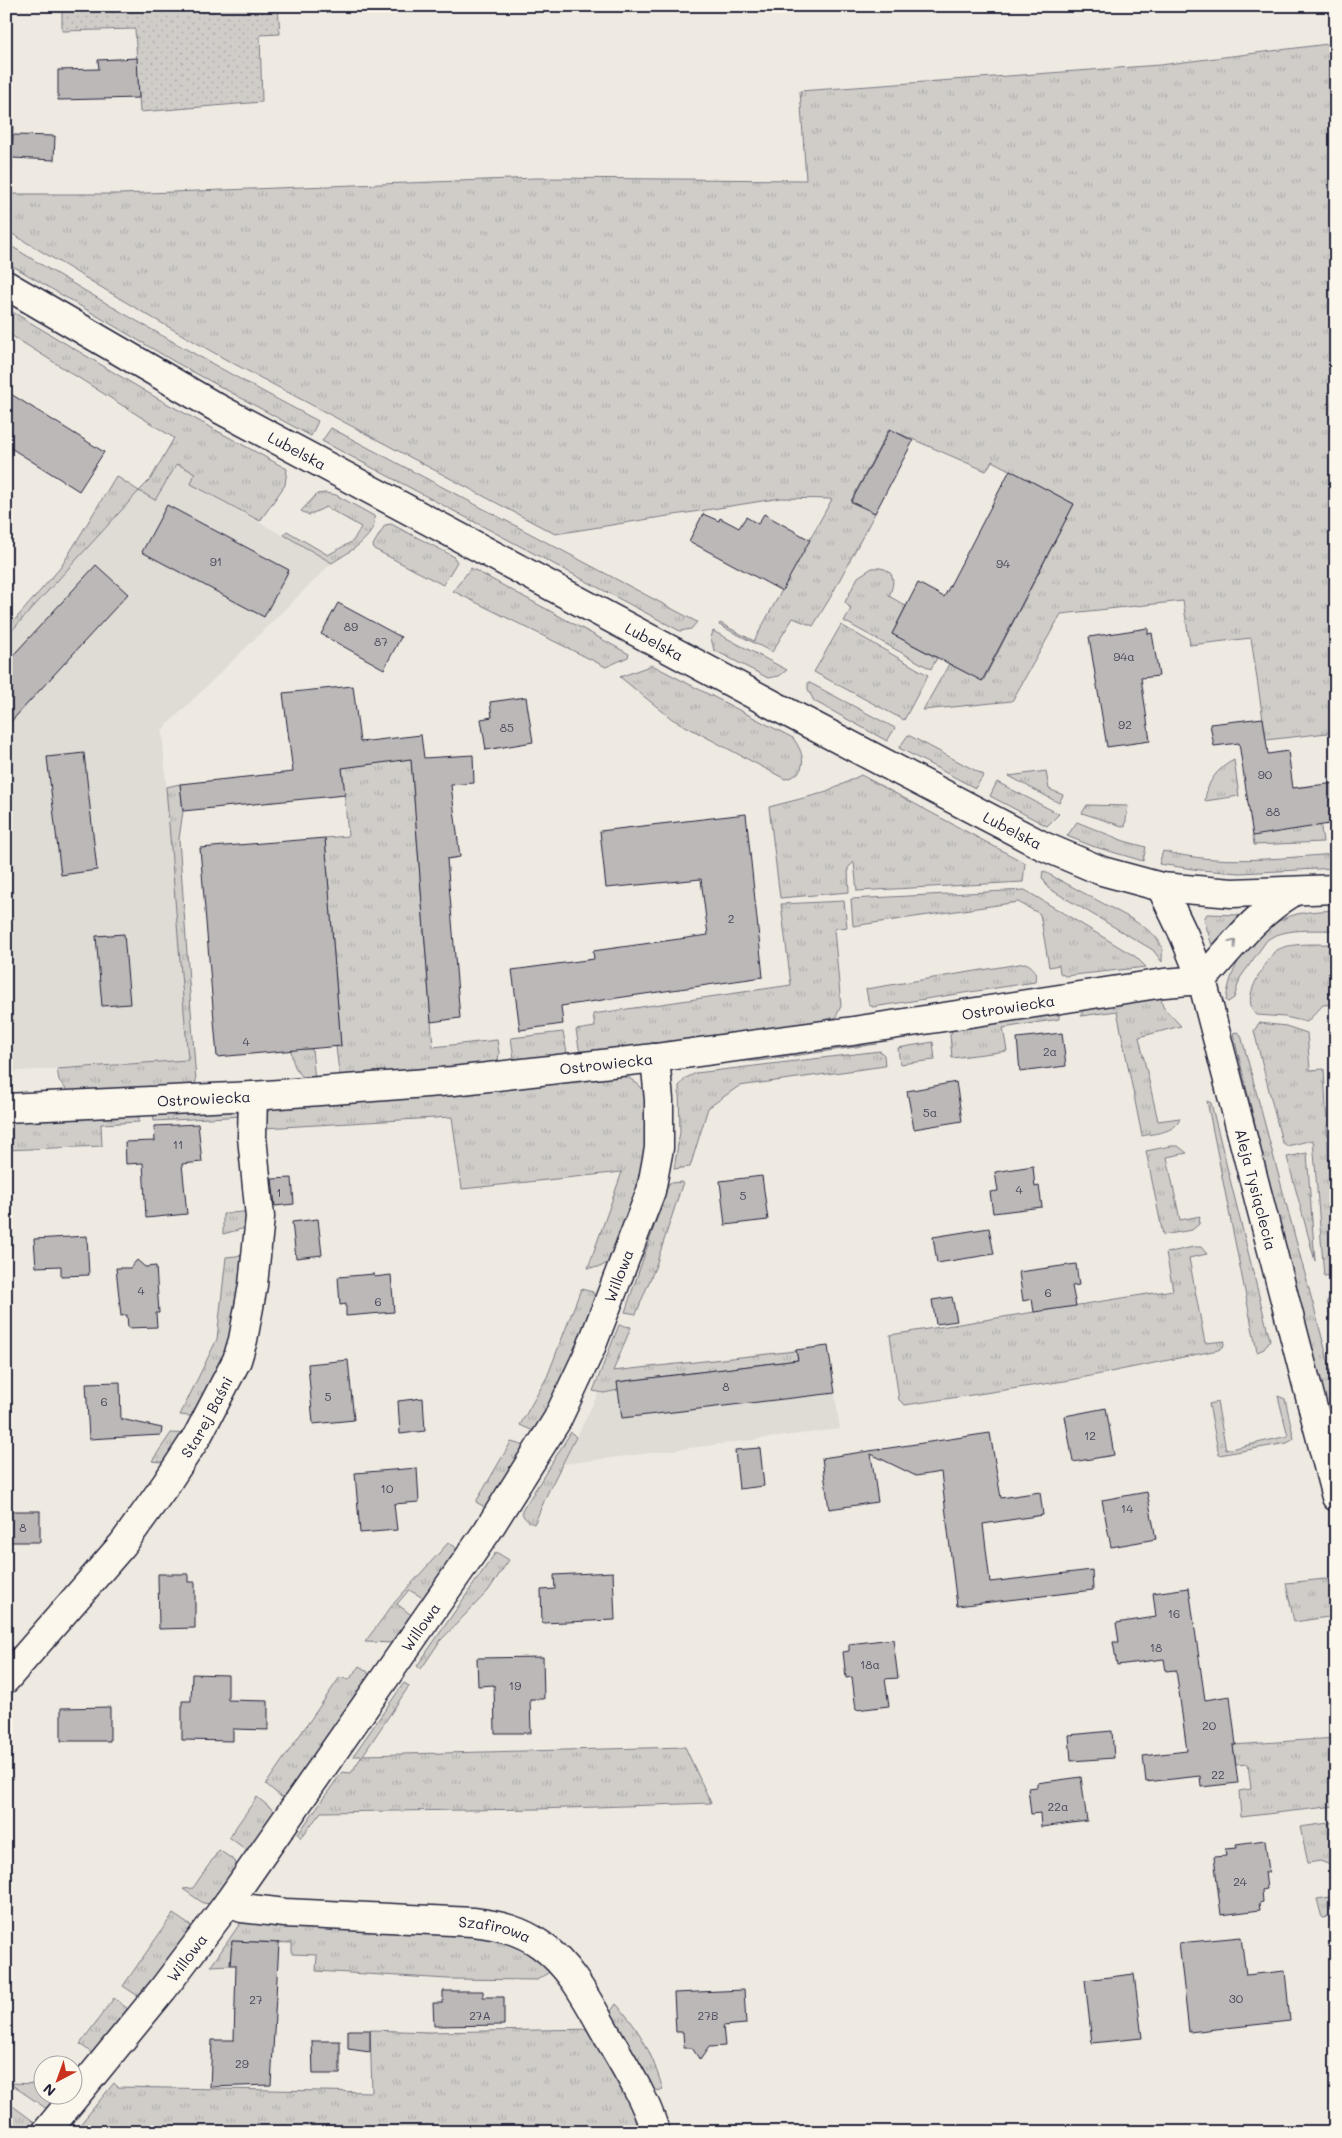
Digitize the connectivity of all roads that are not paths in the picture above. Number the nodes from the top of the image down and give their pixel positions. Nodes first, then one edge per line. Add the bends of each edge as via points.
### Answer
1 (6, 286) edge
2 (1161, 886) junction
3 (1336, 889) edge
4 (1293, 892) junction
5 (1202, 980) junction
6 (656, 1058) junction
7 (253, 1096) junction
8 (6, 1108) edge
9 (1336, 1497) edge
10 (6, 1679) edge
11 (228, 1903) junction
12 (654, 2128) dead end
13 (46, 2132) edge

1 - 2 street, Lubelska via 214,406 934,790 1079,862 1130,880
2 - 4 street, Lubelska via 1204,892
2 - 5 street, Aleja Tysiąclecia
3 - 4 street, Lubelska
5 -> 4 street via 1256,920
5 - 6 street, Ostrowiecka
5 - 9 street, Aleja Tysiąclecia
6 - 7 street, Ostrowiecka via 452,1081
6 - 11 street, Willowa via 659,1148 651,1191 590,1350 557,1420 488,1530
7 - 8 street, Ostrowiecka
7 - 10 street, Starej Baśni via 252,1137 260,1217 253,1285 237,1360 198,1434 123,1544
11 - 12 street, Szafirowa via 285,1914 494,1924 527,1935 548,1950 574,1978 639,2091
11 - 13 street, Willowa via 163,1989

